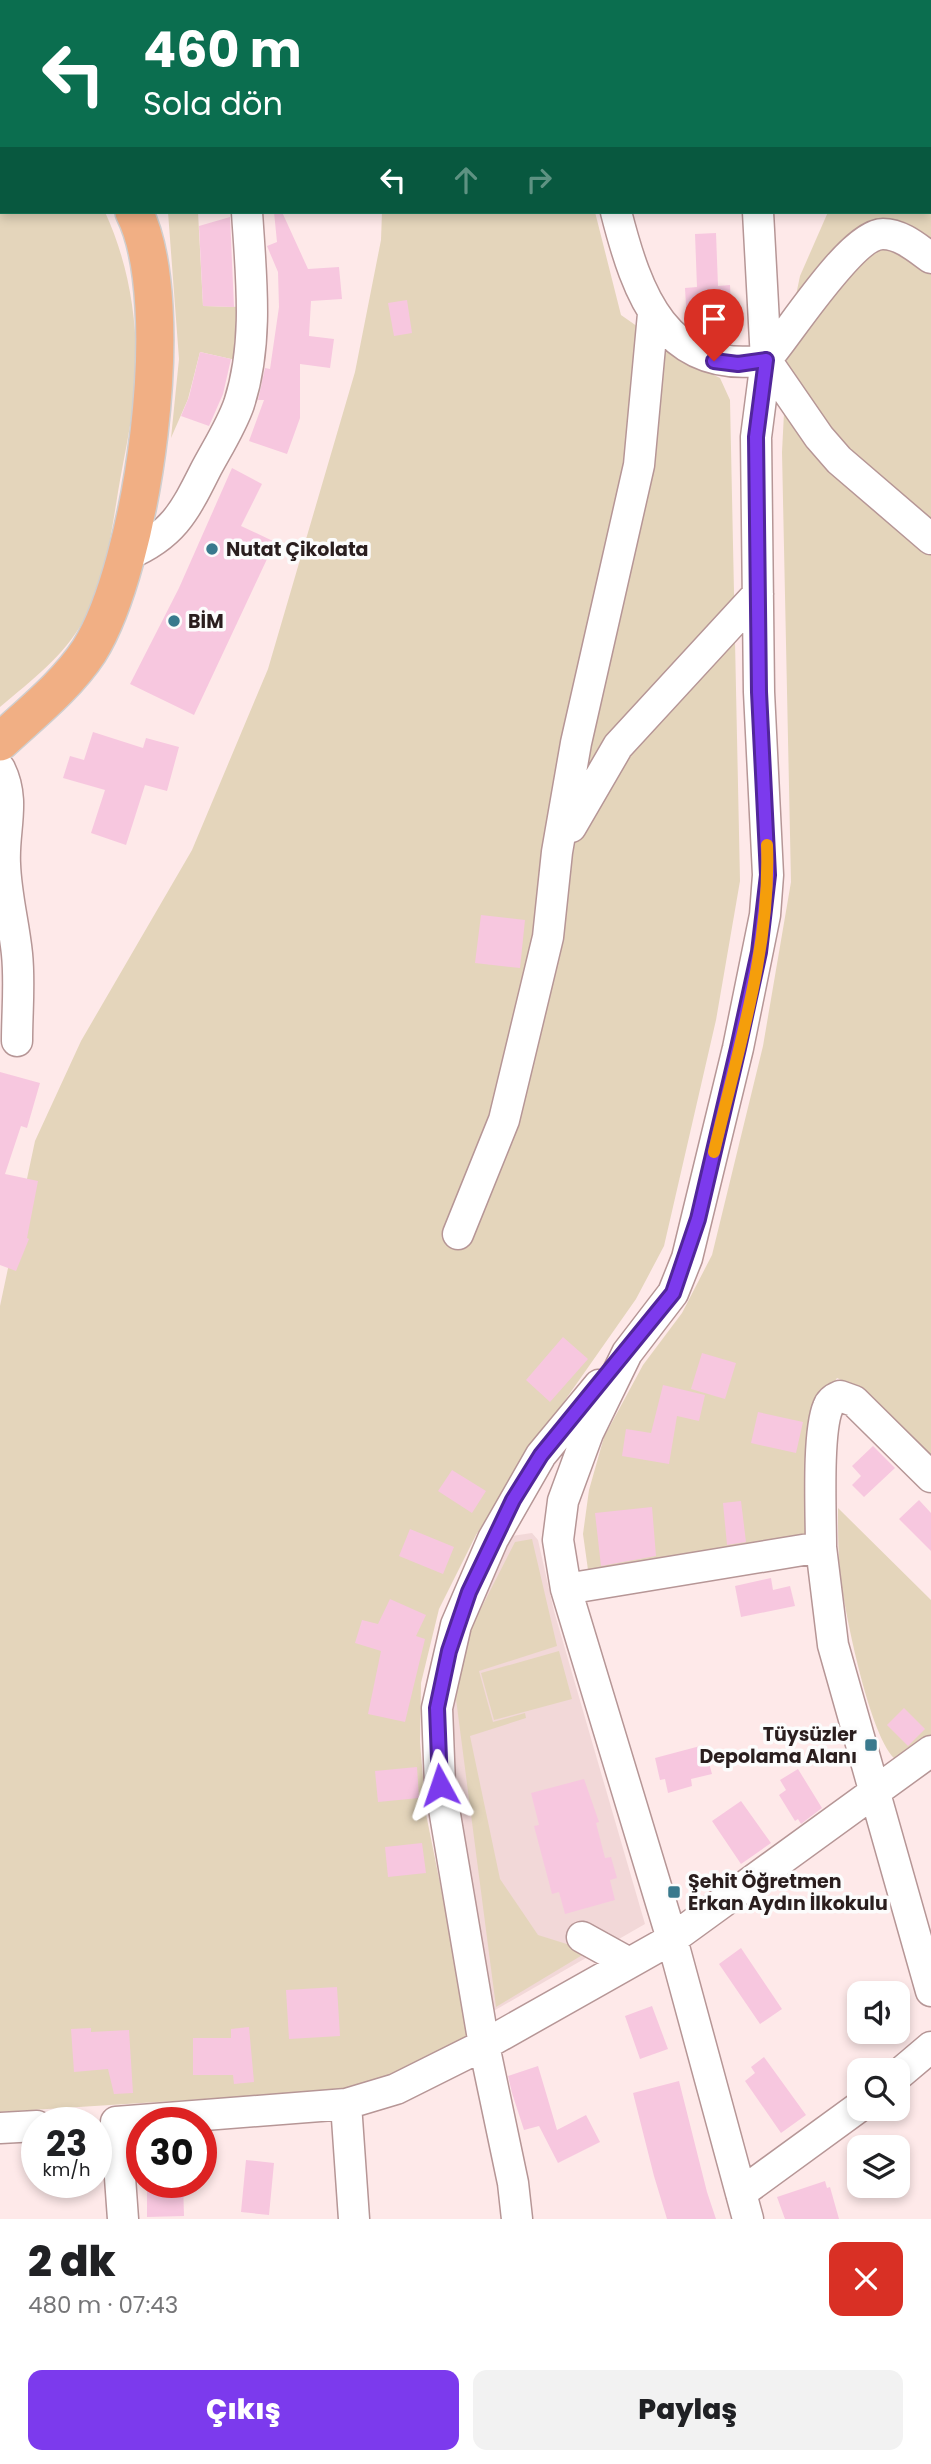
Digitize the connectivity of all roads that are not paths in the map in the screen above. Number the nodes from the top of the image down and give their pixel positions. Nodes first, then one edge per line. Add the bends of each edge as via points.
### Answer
1 (247, 214) edge
2 (617, 214) edge
3 (758, 214) edge
4 (141, 217) edge
5 (931, 258) edge
6 (653, 314) junction
7 (766, 360) junction
8 (931, 539) edge
9 (127, 555) junction
10 (758, 594) junction
11 (0, 742) edge
12 (0, 769) edge
13 (557, 852) junction
14 (17, 1041) dead end
15 (458, 1234) dead end
16 (627, 1353) junction
17 (931, 1477) edge
18 (821, 1547) junction
19 (566, 1589) junction
20 (931, 1751) edge
21 (874, 1794) junction
22 (582, 1937) dead end
23 (672, 1939) junction
24 (629, 1964) junction
25 (931, 1991) edge
26 (484, 2045) junction
27 (931, 2048) edge
28 (910, 2065) edge
29 (345, 2104) junction
30 (847, 2117) edge
31 (112, 2122) edge
32 (21, 2127) edge
33 (0, 2128) edge
34 (112, 2156) edge
35 (745, 2206) edge
36 (123, 2219) edge
37 (354, 2219) edge
38 (517, 2219) edge

1 - 9 street via 253,304 238,406 181,516 153,544
2 - 6 street
3 - 7 street
4 - 9 main road via 156,353 144,462
5 - 7 street via 898,237 882,234 868,238 842,261
6 - 7 street via 679,342 714,361
6 - 13 street via 639,465 576,743
7 - 8 street via 839,460
7 - 10 street via 756,437
9 - 11 main road via 115,596 88,652
10 - 13 street via 618,746
10 - 16 street via 768,875 759,952 687,1258 673,1293
12 - 14 street via 8,784 10,806 4,855 17,955
13 - 15 street via 548,937 504,1120
16 - 19 street via 588,1433 563,1501 558,1540
16 - 26 street via 541,1455 513,1500 469,1592 441,1680 436,1733 440,1785
17 - 18 street via 854,1401 840,1396 834,1399 828,1406 822,1452
18 - 19 street
18 - 21 street via 834,1644
19 - 23 street
20 - 21 street
21 - 23 street
21 - 25 street
22 - 24 street
23 - 24 street
23 - 35 street
24 - 26 street
26 - 29 street via 396,2089
26 - 38 street
27 - 28 street
29 - 31 street
29 - 37 street
30 - 35 street
32 - 33 street
34 - 36 street

